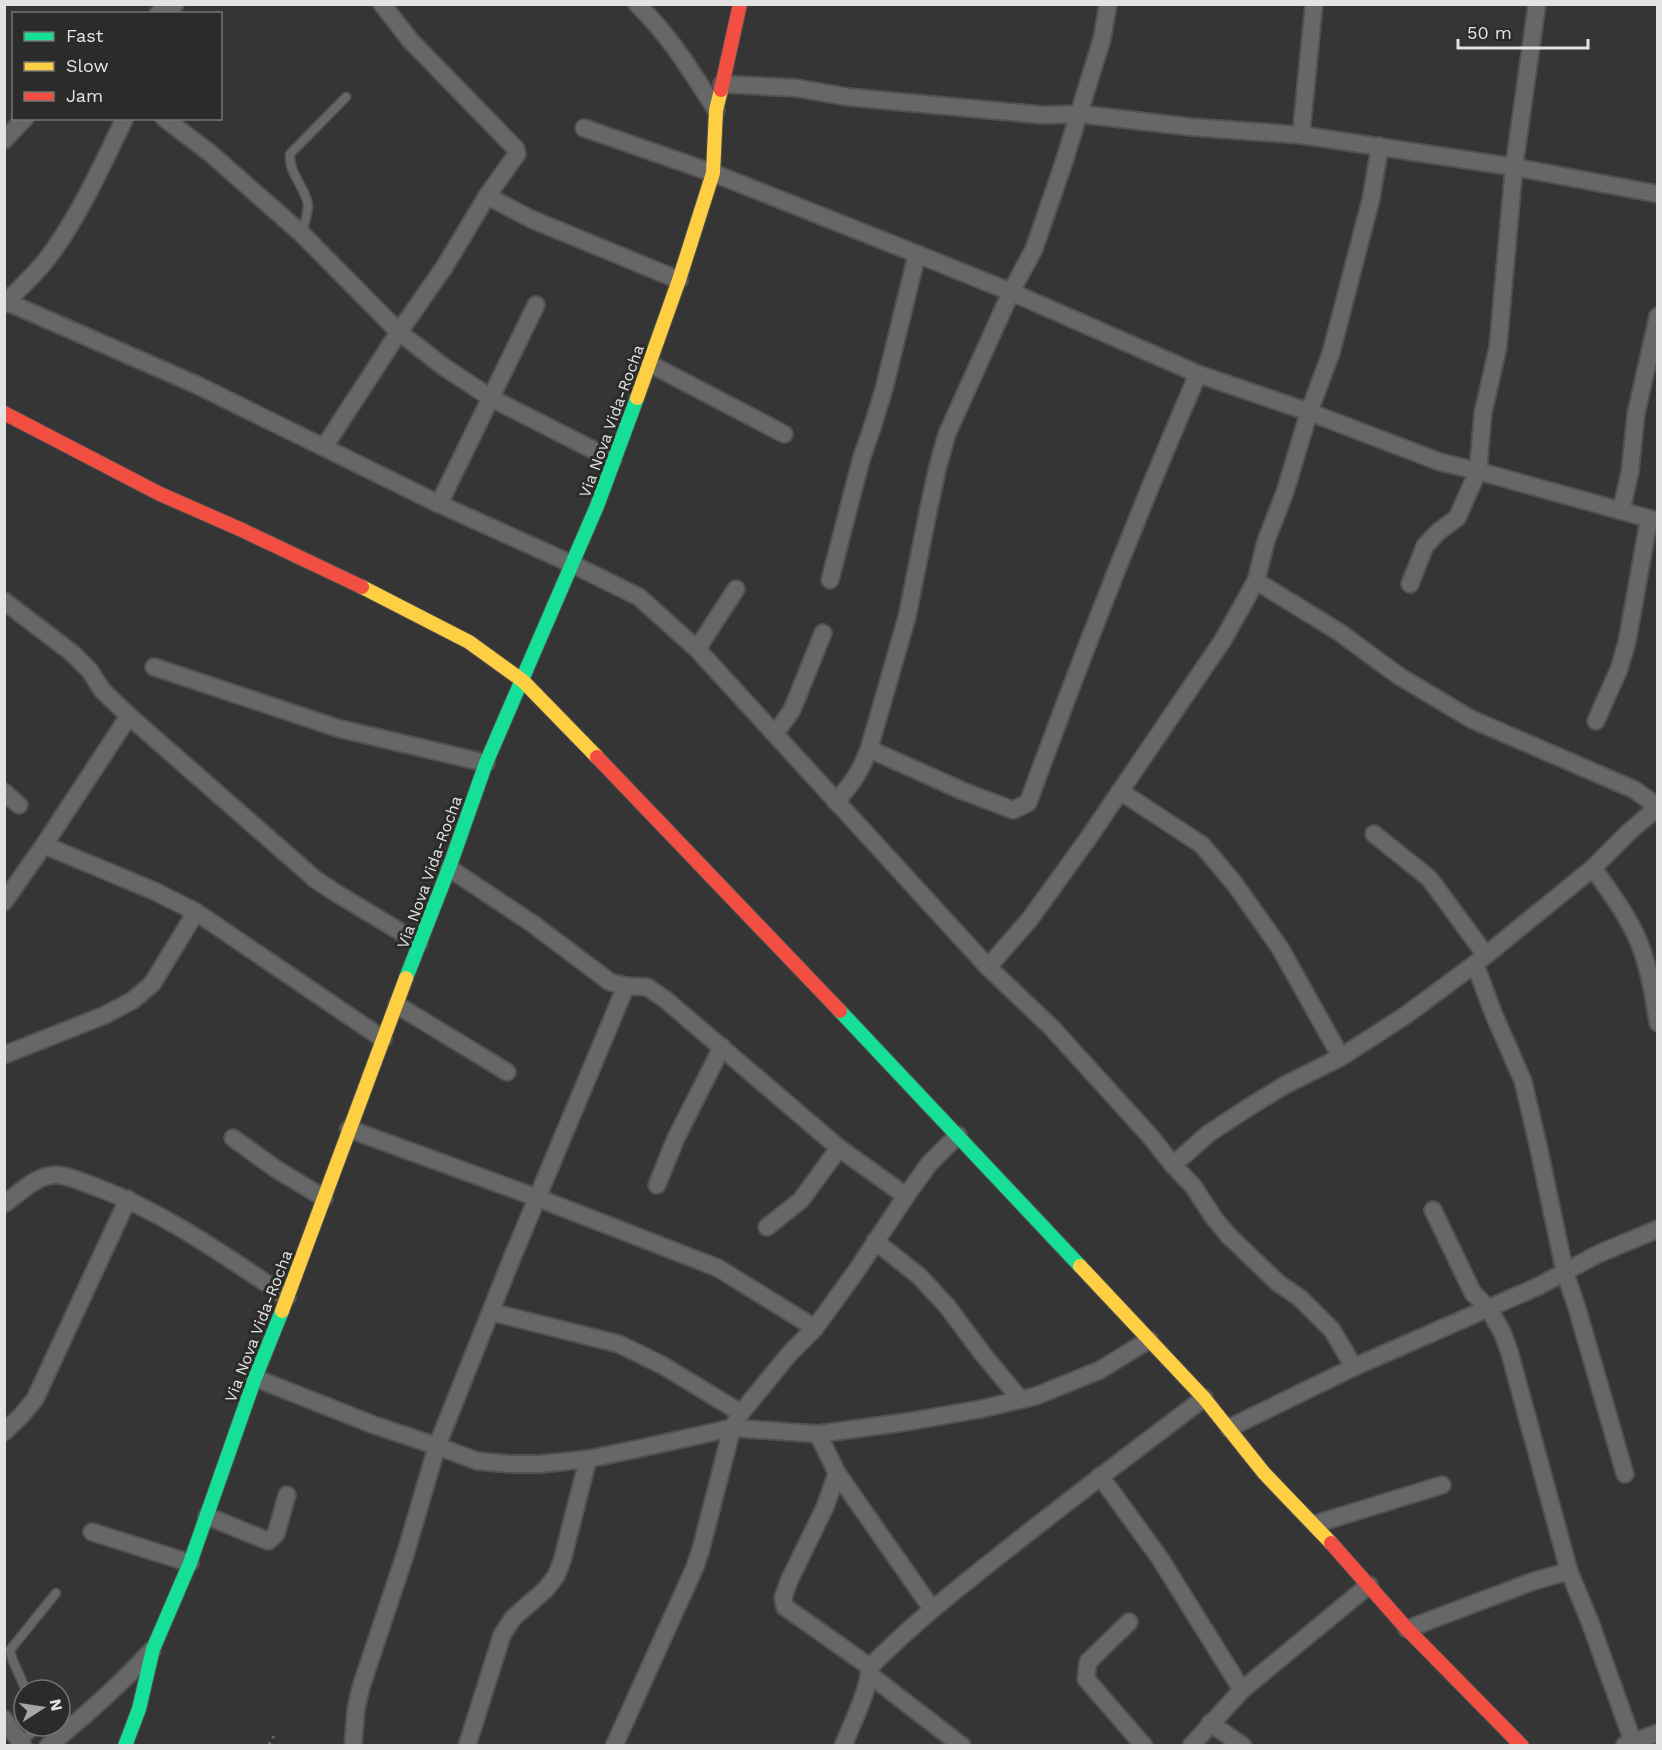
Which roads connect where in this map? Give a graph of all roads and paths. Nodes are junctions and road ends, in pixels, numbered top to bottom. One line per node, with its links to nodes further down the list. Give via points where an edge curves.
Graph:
1 (175, 4): 8 (street)
2 (382, 4): 23 (street, via 410,40 516,149 517,154)
3 (637, 4): 11 (street, via 678,51)
4 (740, 4): 9 (street, Via Nova Vida-Rocha)
5 (1108, 4): 12 (street, via 1102,39)
6 (1314, 4): 17 (street)
7 (1537, 4): 20 (street)
8 (161, 12)
9 (722, 84): 11 (street, Via Nova Vida-Rocha); 12 (street, via 796,88 848,97 1042,115)
10 (346, 98): 24 (lane, via 290,154 289,165 308,205)
11 (716, 110): 21 (street, Via Nova Vida-Rocha)
12 (1079, 114): 17 (street); 27 (street, via 1034,249)
13 (23, 120): 18 (street)
14 (124, 120): 28 (street, via 58,242)
15 (167, 120): 24 (street)
16 (584, 128): 21 (street)
17 (1301, 135): 19 (street)
18 (4, 140)
19 (1380, 146): 20 (street); 35 (street, via 1371,199 1331,353)
20 (1514, 167): 22 (street); 40 (street, via 1498,347 1483,413)
21 (713, 173): 25 (street); 26 (street, Via Nova Vida-Rocha)
22 (1658, 194)
23 (487, 196): 26 (street, via 567,235); 31 (street)
24 (302, 234): 31 (street)
25 (917, 254): 27 (street); 45 (street)
26 (679, 280): 32 (street, Via Nova Vida-Rocha)
27 (1011, 292): 33 (street); 57 (street, via 947,434 907,617)
28 (6, 303): 38 (street, via 197,385)
29 (536, 305): 34 (street)
30 (1658, 316): 42 (street, via 1636,414)
31 (399, 332): 34 (street); 38 (street)
32 (650, 364): 37 (street); 39 (street, Via Nova Vida-Rocha)
33 (1198, 374): 35 (street); 57 (street, via 1099,614 1028,803 1013,810)
34 (491, 398): 39 (street); 41 (street)
35 (1309, 412): 40 (street, via 1440,462); 46 (street)
36 (4, 413): 53 (street, via 160,494 388,599 469,642)
37 (784, 434)
38 (324, 447): 41 (street)
39 (613, 459): 44 (street, Via Nova Vida-Rocha)
40 (1478, 471): 42 (street); 47 (street, via 1457,518 1425,546)
41 (439, 504): 44 (street)
42 (1621, 511): 43 (street)
43 (1653, 520): 55 (street, via 1627,642)
44 (572, 564): 51 (street, via 639,597); 53 (street, Via Nova Vida-Rocha)
45 (830, 580)
46 (1256, 581): 59 (street, via 1223,640); 63 (street, via 1340,632 1399,676 1472,719 1635,790)
47 (1410, 584)
48 (736, 589): 51 (street)
49 (4, 601): 54 (street, via 72,653)
50 (824, 633): 56 (street, via 792,710)
51 (696, 649): 56 (street)
52 (154, 667): 58 (street, via 337,728)
53 (523, 681): 58 (street, Via Nova Vida-Rocha); 82 (street)
54 (129, 716): 65 (street); 70 (street, via 315,879)
55 (1596, 721)
56 (775, 734): 61 (street)
57 (869, 749): 61 (street, via 861,770)
58 (486, 763): 66 (street, Via Nova Vida-Rocha)
59 (1120, 791): 72 (street, via 1030,919); 79 (street, via 1202,845 1280,948)
60 (4, 792): 62 (street)
61 (836, 802): 72 (street)
62 (19, 805)
63 (1658, 807): 67 (street)
64 (1374, 834): 71 (street, via 1429,878)
65 (44, 845): 68 (street); 69 (street)
66 (449, 868): 70 (street, Via Nova Vida-Rocha); 73 (street, via 533,924 598,974)
67 (1593, 868): 71 (street); 75 (street, via 1638,941 1653,988)
68 (4, 902)
69 (196, 912): 76 (street); 78 (street, via 152,984 133,1000)
70 (419, 943): 74 (street, Via Nova Vida-Rocha)
71 (1480, 959): 79 (street, via 1406,1015); 96 (street, via 1494,1015 1523,1081)
72 (988, 967): 85 (street, via 1052,1028)
73 (626, 986): 77 (street, via 647,987); 89 (street)
74 (397, 1005): 76 (street, Via Nova Vida-Rocha); 80 (street)
75 (1658, 1023)
76 (384, 1040): 81 (street, Via Nova Vida-Rocha)
77 (722, 1047): 84 (street); 86 (street)
78 (4, 1055)
79 (1341, 1057): 85 (street, via 1258,1101 1208,1134)
80 (507, 1072)
81 (349, 1129): 88 (street, Via Nova Vida-Rocha); 89 (street)
82 (958, 1135): 87 (street, via 929,1164); 101 (street)
83 (233, 1138): 88 (street)
84 (839, 1148): 87 (street); 93 (street, via 801,1200)
85 (1173, 1165): 102 (street, via 1228,1235 1332,1330)
86 (657, 1185)
87 (906, 1196): 95 (street)
88 (324, 1198): 97 (street, Via Nova Vida-Rocha)
89 (538, 1198): 99 (street); 100 (street, via 718,1268)
90 (128, 1199): 91 (street, via 58,1175 45,1176); 97 (street, via 185,1230); 108 (street, via 35,1399)
91 (4, 1204)
92 (1433, 1210): 98 (street, via 1473,1293)
93 (767, 1227)
94 (1658, 1229): 96 (street, via 1598,1254)
95 (875, 1241): 100 (street); 105 (street, via 920,1276)
96 (1565, 1273): 98 (street); 113 (street)
97 (287, 1297): 103 (street, Via Nova Vida-Rocha)
98 (1489, 1309): 102 (street); 121 (street, via 1510,1354)
99 (491, 1312): 106 (street, via 619,1344 662,1365); 110 (street)
100 (815, 1328): 106 (street)
101 (1149, 1340): 104 (street); 105 (street, via 1101,1370)
102 (1354, 1367): 107 (street)
103 (255, 1378): 110 (street); 117 (street, Via Nova Vida-Rocha)
104 (1204, 1398): 107 (street); 114 (street)
105 (1020, 1399): 109 (street, via 906,1422)
106 (736, 1420): 109 (street); 111 (street); 142 (street, via 695,1568)
107 (1229, 1428): 118 (street, via 1264,1473)
108 (4, 1432)
109 (818, 1434): 112 (street)
110 (436, 1446): 111 (street, via 477,1461 500,1464); 140 (street, via 361,1687)
111 (588, 1459): 141 (street, via 556,1576 513,1618 502,1635)
112 (837, 1473): 124 (street); 128 (street, via 783,1602)
113 (1625, 1474)
114 (1100, 1476): 124 (street); 130 (street, via 1159,1557)
115 (1442, 1485): 118 (street)
116 (286, 1495): 117 (street, via 276,1534 268,1540)
117 (207, 1516): 120 (street, Via Nova Vida-Rocha)
118 (1315, 1524): 122 (street)
119 (92, 1532): 120 (street)
120 (190, 1563): 127 (street, Via Nova Vida-Rocha)
121 (1569, 1571): 126 (street); 136 (street, via 1590,1622)
122 (1369, 1585): 126 (street); 130 (street)
123 (56, 1593): 129 (lane, via 10,1650)
124 (932, 1609): 128 (street)
125 (1129, 1622): 145 (street, via 1088,1662 1086,1679)
126 (1407, 1629): 148 (street)
127 (153, 1649): 137 (street, via 129,1676); 138 (street, Via Nova Vida-Rocha, via 139,1709)
128 (870, 1671): 143 (street); 144 (street)
129 (21, 1678)
130 (1242, 1690): 132 (street)
131 (4, 1719): 135 (street)
132 (1210, 1723): 146 (street); 147 (street)
133 (1658, 1733): 136 (street)
134 (274, 1736): 139 (path)
135 (21, 1744)
136 (1627, 1744)
137 (48, 1746)
138 (125, 1746)
139 (268, 1746)
140 (353, 1746)
141 (466, 1746)
142 (614, 1746)
143 (843, 1746)
144 (962, 1746)
145 (1144, 1746)
146 (1191, 1746)
147 (1243, 1746)
148 (1522, 1746)

